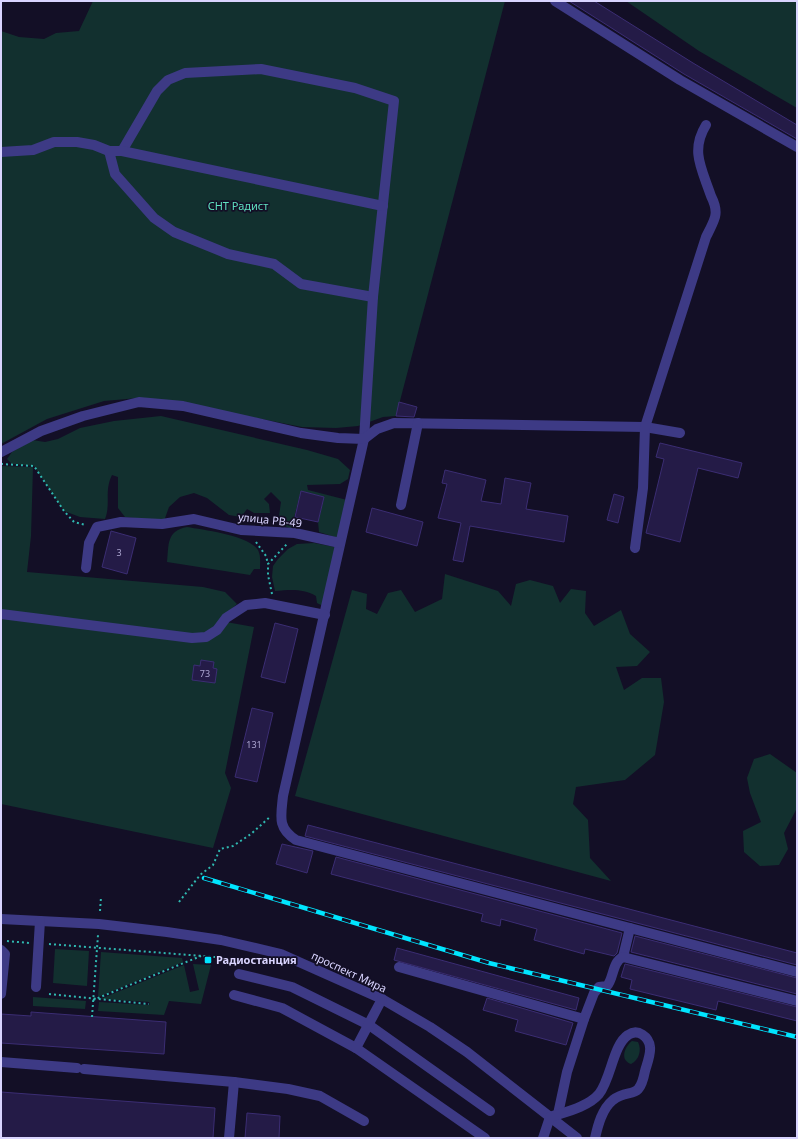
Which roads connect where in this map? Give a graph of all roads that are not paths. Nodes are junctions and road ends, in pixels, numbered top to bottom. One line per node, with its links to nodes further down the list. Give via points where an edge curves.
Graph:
1 (555, 1): 3 (street, via 680,80)
2 (706, 124): 10 (street, via 700,135 698,161 715,205 715,216)
3 (797, 147)
4 (109, 151): 5 (street); 6 (street, via 77,142 54,142 33,150); 8 (street, via 115,174 154,218 174,232 228,254 274,264 301,284)
5 (122, 151): 7 (street); 7 (street, via 156,91 168,80 185,73 261,69 297,75 355,88 394,101)
6 (1, 152)
7 (383, 206): 8 (street)
8 (373, 297): 12 (street)
9 (418, 423): 10 (street); 12 (street, via 394,423 377,429); 14 (street)
10 (645, 427): 11 (street); 16 (street, via 643,488)
11 (680, 433)
12 (364, 439): 13 (street, via 301,433 183,406 139,402 83,416 41,431); 15 (street)
13 (1, 452)
14 (401, 505)
15 (340, 543): 17 (street, улица РВ-49, via 295,533 241,530 194,519 162,524 121,522 97,527 89,543); 19 (street)
16 (635, 548)
17 (86, 568)
18 (1, 614): 19 (street, via 192,638 206,637 217,630 226,618 246,605 273,604)
19 (324, 615): 22 (street, via 283,801 282,824 287,834 296,840)
20 (1, 919): 21 (street, проспект Мира)
21 (40, 921): 28 (street); 31 (street, проспект Мира, via 167,932 221,940 282,954)
22 (630, 928): 24 (street); 26 (street)
23 (1, 950): 29 (street, via 5,954)
24 (623, 957): 32 (street); 33 (street, via 615,966 611,982 607,986 599,987 594,993)
25 (399, 967): 33 (street)
26 (797, 972)
27 (240, 974): 34 (street, via 292,987)
28 (36, 987)
29 (1, 994)
30 (234, 995): 35 (street, via 282,1008)
31 (382, 1000): 34 (street); 39 (street, проспект Мира, via 468,1052)
32 (797, 1001)
33 (584, 1019): 39 (street)
34 (369, 1025): 35 (street); 38 (street)
35 (356, 1048): 42 (street)
36 (1, 1062): 37 (street)
37 (234, 1082): 40 (street, via 320,1096); 41 (street)
38 (490, 1111)
39 (554, 1115): 43 (street); 44 (street, проспект Мира); 45 (street, via 589,1102 598,1095 621,1043 627,1035 640,1033 647,1039 650,1048 644,1081 636,1092 614,1100 608,1106)
40 (364, 1121)
41 (229, 1138)
42 (485, 1138)
43 (543, 1138)
44 (577, 1138)
45 (595, 1138)

